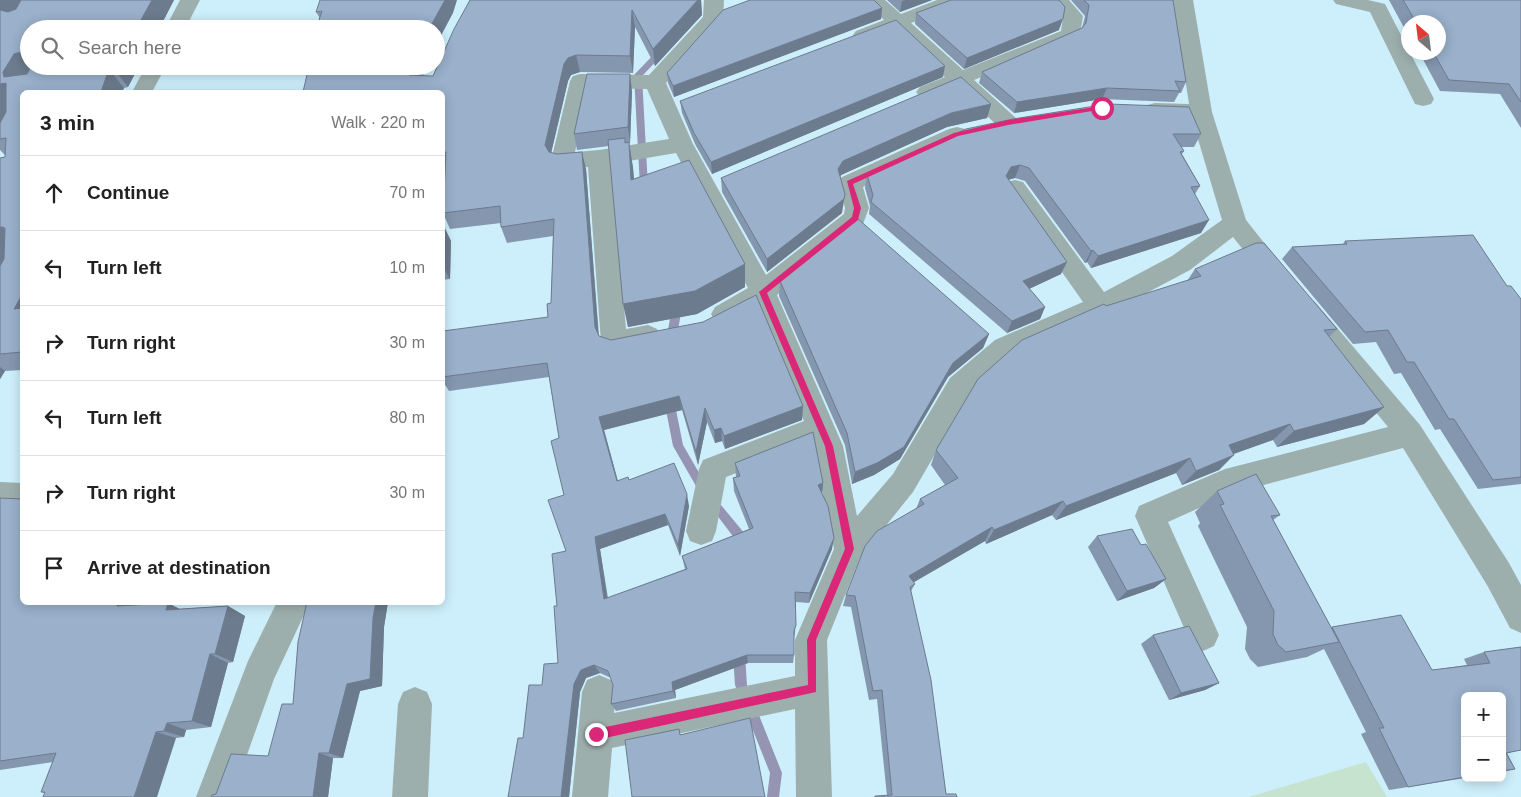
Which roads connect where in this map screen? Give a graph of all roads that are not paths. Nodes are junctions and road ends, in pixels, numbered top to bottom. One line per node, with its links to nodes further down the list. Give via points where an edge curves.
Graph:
1 (190, 0): 9 (street)
2 (874, 0): 10 (street)
3 (955, 0): 10 (street)
4 (1058, 0): 13 (street, via 1073,16 1070,34)
5 (1183, 0): 19 (street)
6 (1343, 0): 7 (street)
7 (1378, 4): 16 (street)
8 (713, 7): 14 (street)
9 (180, 20)
10 (898, 22): 11 (street); 13 (street)
11 (842, 43)
12 (151, 75): 15 (street)
13 (960, 78): 17 (street); 24 (street, via 1017,121 956,134 850,183 865,226)
14 (650, 82): 20 (street, via 675,106); 21 (street, via 580,81 562,161)
15 (143, 90)
16 (1422, 99)
17 (905, 102)
18 (1132, 109): 19 (street)
19 (1201, 112): 23 (street)
20 (682, 144): 21 (street); 24 (street, via 715,183)
21 (599, 158): 27 (street, via 614,342)
22 (1015, 188): 25 (street)
23 (1235, 224): 25 (street, via 1181,263); 29 (street)
24 (763, 292): 26 (street); 28 (street)
25 (1100, 306): 33 (street, via 997,342 960,386 903,483)
26 (704, 325)
27 (664, 333)
28 (821, 427): 32 (street, via 712,470); 33 (street, via 829,446)
29 (1410, 434): 34 (street); 37 (street, via 1225,482 1150,516)
30 (0, 494): 31 (street)
31 (20, 496)
32 (702, 531)
33 (849, 549): 38 (street, via 811,640)
34 (1509, 573): 36 (street)
35 (293, 605): 42 (street, via 260,674)
36 (1521, 617)
37 (1203, 635)
38 (813, 689): 41 (street); 45 (street)
39 (600, 692): 41 (street)
40 (415, 704): 43 (street)
41 (596, 734): 44 (street)
42 (214, 797)
43 (410, 797)
44 (590, 797)
45 (814, 797)

